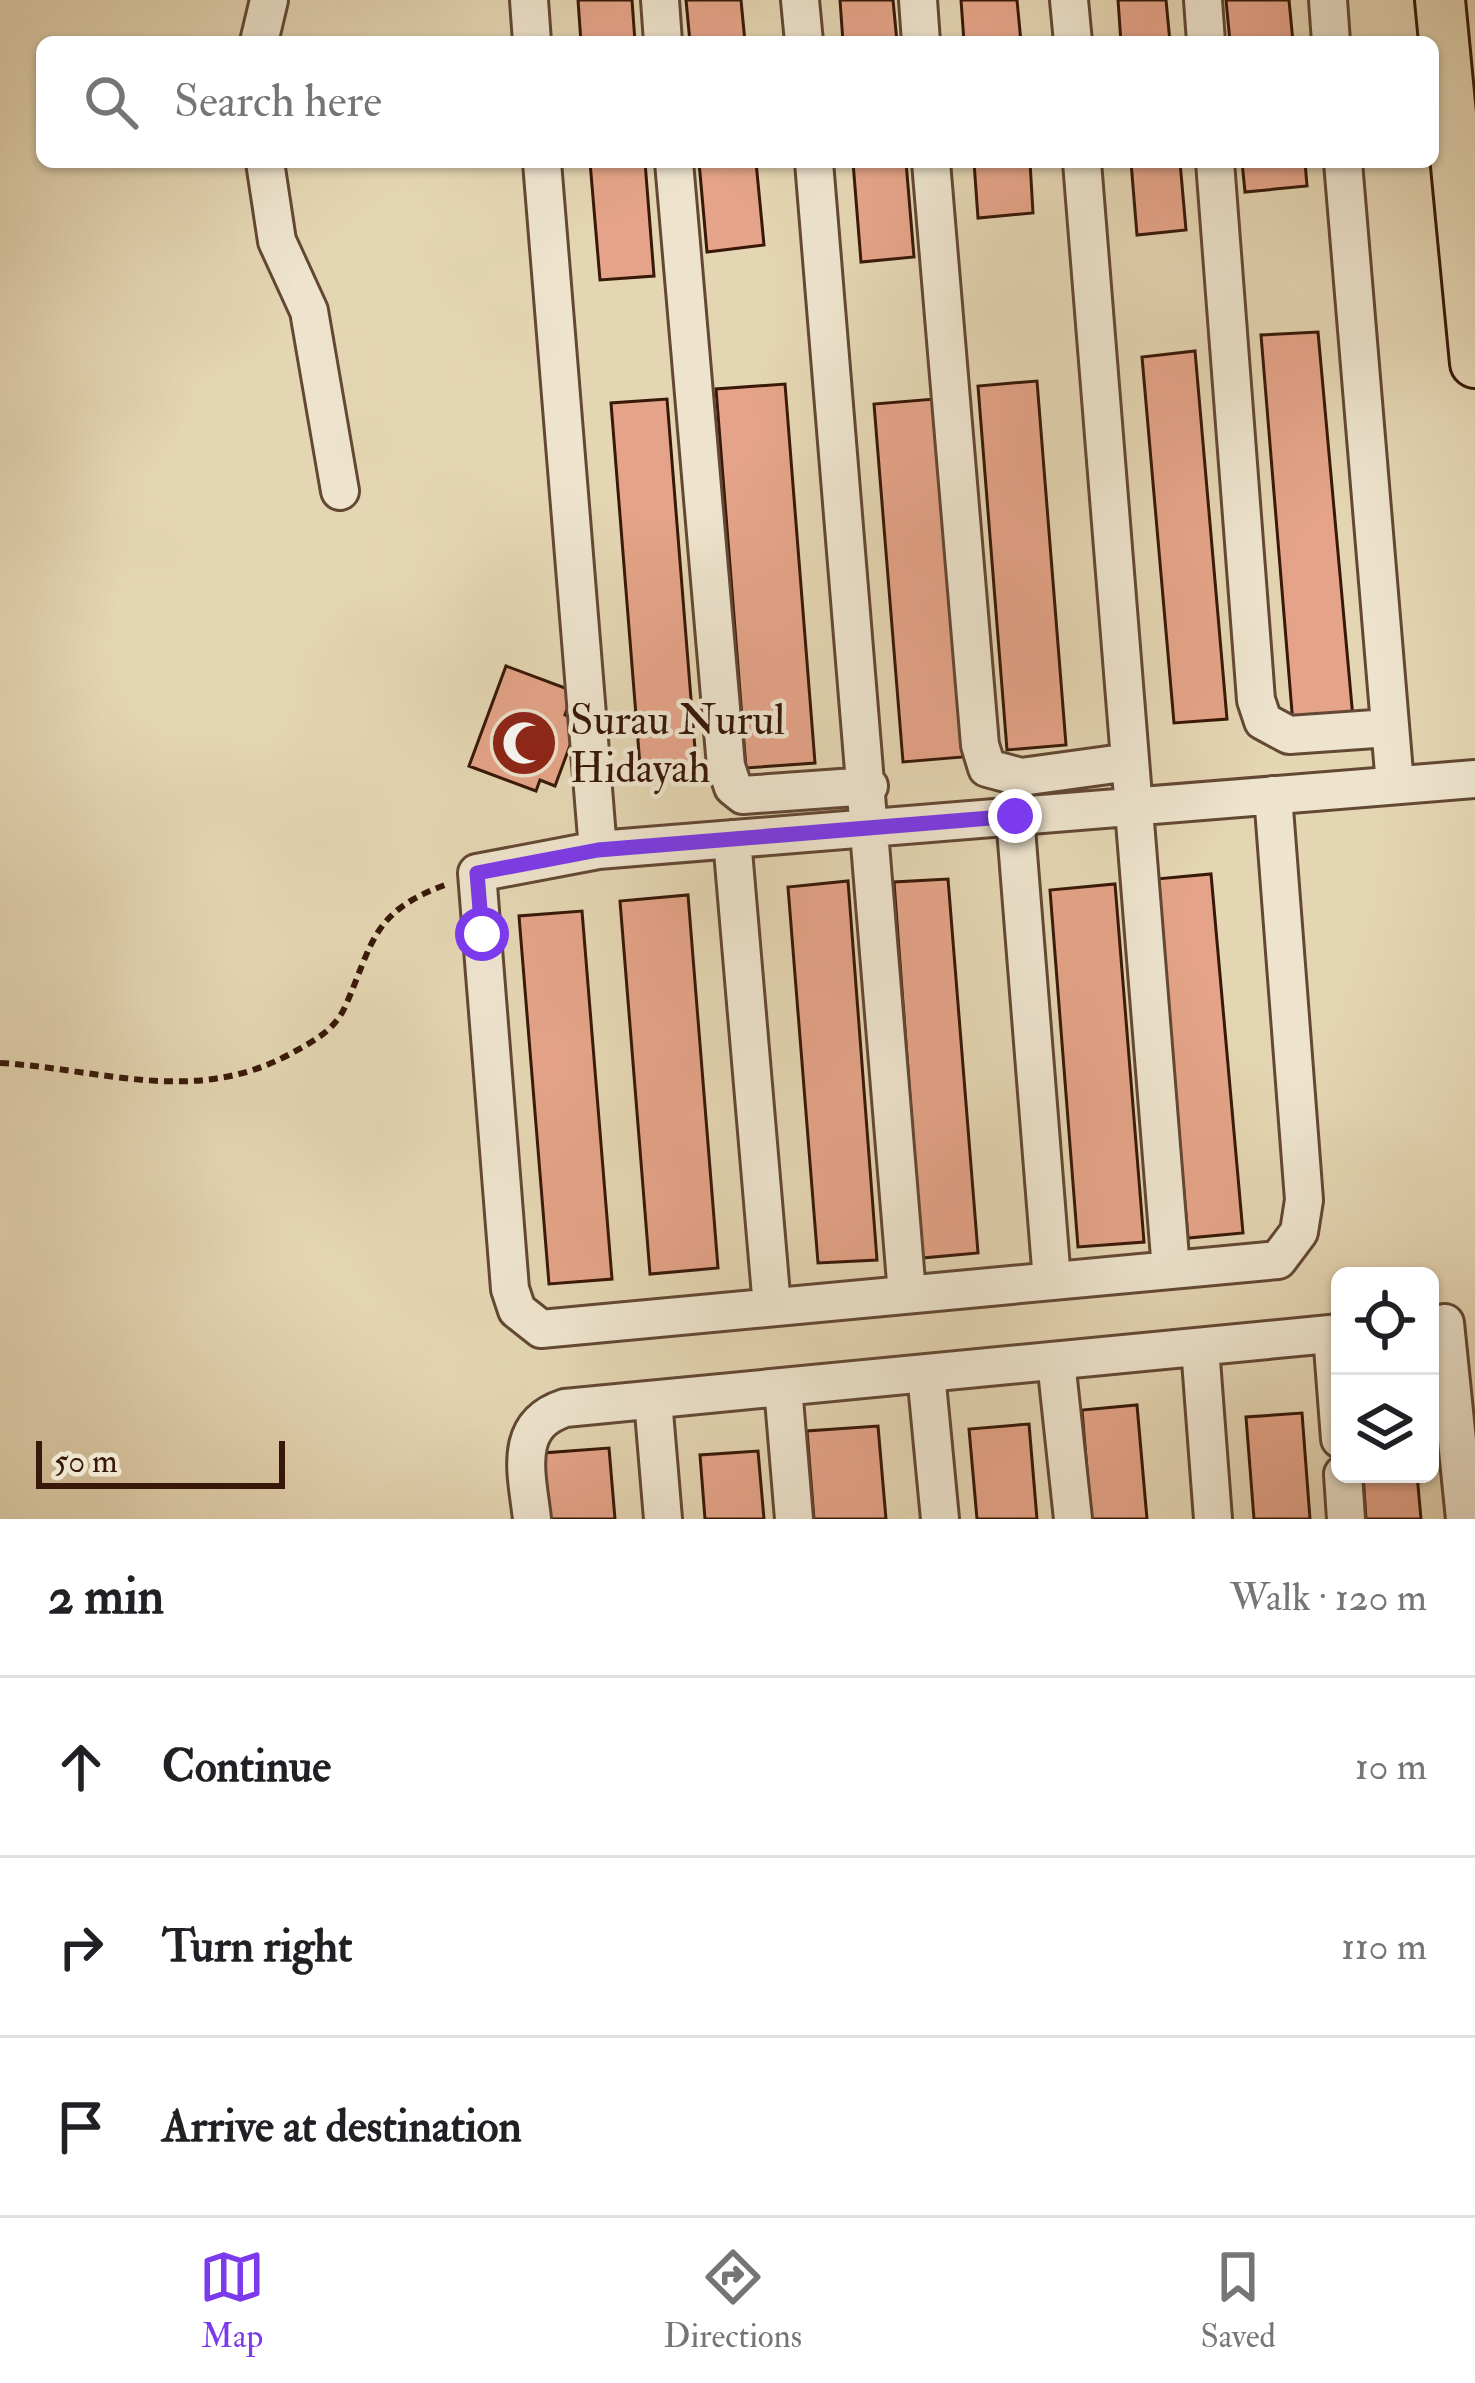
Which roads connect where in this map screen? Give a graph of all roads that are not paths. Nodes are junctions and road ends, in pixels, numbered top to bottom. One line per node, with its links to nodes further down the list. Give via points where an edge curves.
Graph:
1 (269, 0): 10 (street)
2 (529, 0): 11 (street)
3 (660, 0): 12 (street)
4 (800, 0): 13 (street)
5 (918, 0): 14 (street)
6 (1070, 0): 15 (street)
7 (1203, 0): 16 (street)
8 (1328, 0): 17 (street)
9 (1440, 0): 26 (main road)
10 (260, 36)
11 (532, 36)
12 (663, 36)
13 (803, 36)
14 (921, 36)
15 (1073, 36)
16 (1206, 36)
17 (1331, 36)
18 (266, 168): 27 (street, via 277,242 309,311)
19 (542, 168): 38 (street)
20 (675, 168): 32 (street, via 726,766 743,795)
21 (815, 168): 32 (street)
22 (932, 168): 29 (street, via 987,768 1021,777)
23 (1082, 168): 29 (street)
24 (1216, 168): 28 (street, via 1256,700 1263,721 1289,735)
25 (1343, 168): 28 (street)
26 (1475, 363)
27 (340, 491)
28 (1389, 728): 31 (street)
29 (1130, 762): 34 (street)
30 (1475, 779): 31 (street)
31 (1395, 785): 33 (street)
32 (869, 786): 36 (street)
33 (1273, 796): 34 (street); 39 (street, via 1304,1200 1299,1232 1278,1260)
34 (1134, 806): 35 (street); 39 (street)
35 (1015, 816): 36 (street); 40 (street)
36 (873, 828): 37 (street); 41 (street)
37 (732, 839): 38 (street); 42 (street)
38 (598, 850): 42 (street, via 477,873 517,1310 541,1329)
39 (1171, 1270): 40 (street)
40 (1052, 1281): 41 (street)
41 (908, 1294): 42 (street)
42 (772, 1307)
43 (1450, 1323): 58 (street)
44 (1331, 1334): 45 (street)
45 (1200, 1347): 46 (street); 56 (street)
46 (1056, 1361): 47 (street); 55 (street)
47 (926, 1373): 48 (street); 54 (street)
48 (783, 1387): 49 (street); 53 (street)
49 (653, 1400): 51 (street, via 543,1415 526,1443); 52 (street)
50 (1343, 1483): 57 (street)
51 (532, 1519)
52 (663, 1519)
53 (794, 1519)
54 (940, 1519)
55 (1073, 1519)
56 (1213, 1519)
57 (1346, 1519)
58 (1465, 1519)

